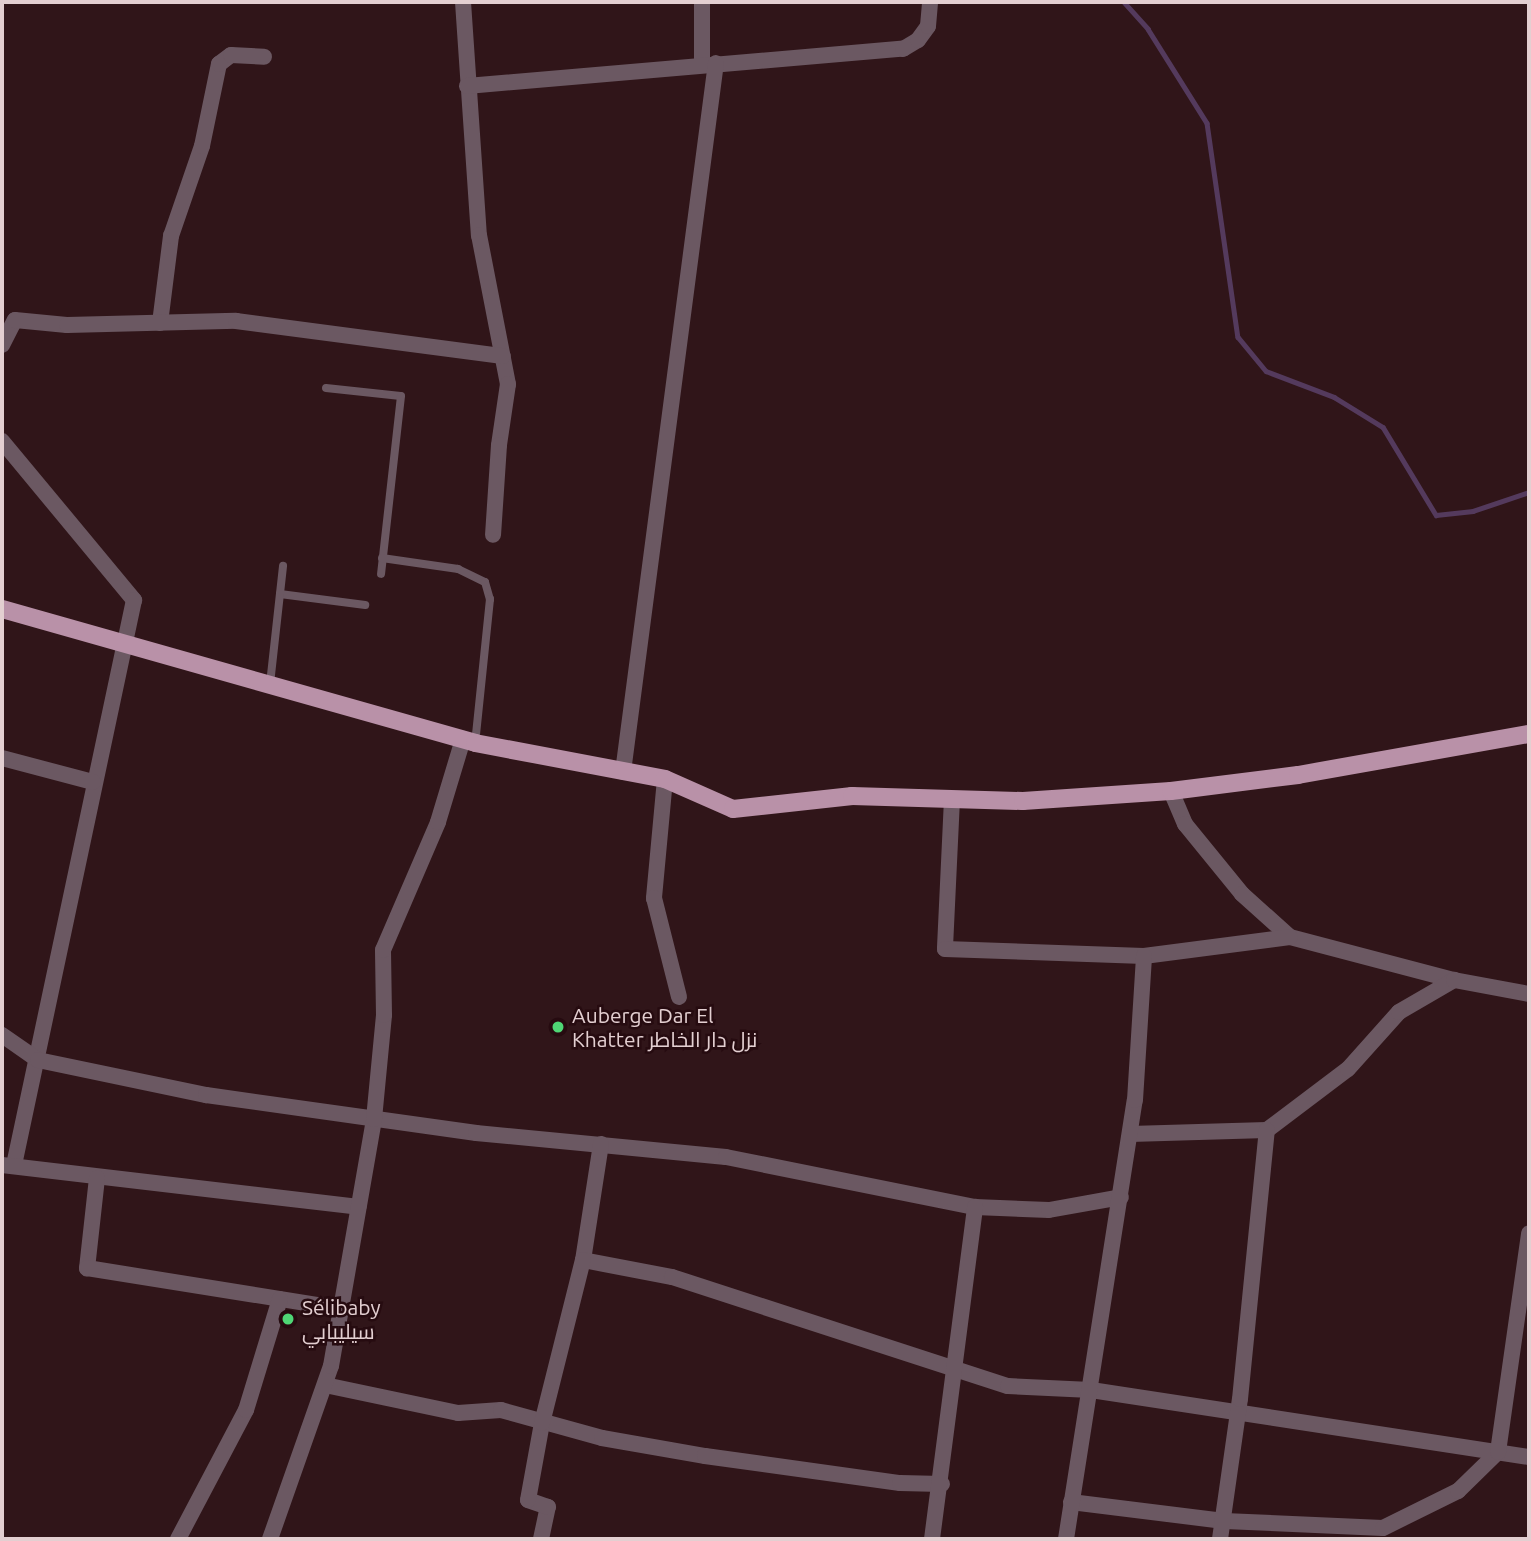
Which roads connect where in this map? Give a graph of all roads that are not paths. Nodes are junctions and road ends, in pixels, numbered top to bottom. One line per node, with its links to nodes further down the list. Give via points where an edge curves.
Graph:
1 (463, 2): 6 (street)
2 (702, 2): 5 (street)
3 (930, 2): 5 (street, via 928,26 904,49)
4 (264, 57): 7 (street, via 231,55 219,64 202,146 169,245)
5 (709, 64): 6 (street); 24 (street)
6 (467, 86): 9 (street, via 478,235)
7 (160, 323): 8 (street, via 67,325 15,320); 9 (street, via 236,321)
8 (2, 345)
9 (503, 356): 12 (street, via 508,384)
10 (326, 388): 13 (lane, via 401,396)
11 (2, 441): 19 (street, via 134,600)
12 (493, 535)
13 (382, 558): 15 (lane); 22 (lane, via 458,569 485,582 491,599)
14 (283, 566): 16 (lane)
15 (381, 574)
16 (280, 594): 17 (lane); 20 (lane)
17 (365, 605)
18 (2, 609): 19 (main road)
19 (124, 646): 20 (main road); 26 (street)
20 (270, 684): 22 (main road)
21 (1529, 734): 27 (main road, via 1298,775)
22 (469, 741): 24 (main road); 36 (street, via 383,950 384,1015)
23 (2, 758): 26 (street)
24 (623, 772): 25 (main road)
25 (666, 779): 28 (main road, via 733,809 852,796); 33 (street, via 654,898)
26 (93, 782): 35 (street)
27 (1171, 791): 28 (main road, via 1023,801); 29 (street, via 1193,834 1242,894)
28 (953, 799): 30 (street, via 945,949)
29 (1290, 937): 30 (street); 31 (street)
30 (1144, 956): 38 (street)
31 (1454, 979): 32 (street); 37 (street, via 1399,1012 1348,1069)
32 (1529, 994)
33 (679, 997)
34 (2, 1035): 35 (street)
35 (38, 1060): 36 (street, via 206,1095); 40 (street)
36 (374, 1119): 39 (street); 43 (street)
37 (1267, 1130): 38 (street); 52 (street)
38 (1130, 1134): 42 (street)
39 (601, 1144): 44 (street, via 789,1167); 46 (street)
40 (8, 1165): 41 (street)
41 (97, 1178): 43 (street); 47 (street, via 87,1268)
42 (1121, 1197): 44 (street, via 1049,1210); 51 (street, via 1102,1296)
43 (359, 1207): 48 (street)
44 (975, 1208): 49 (street)
45 (1529, 1233): 54 (street)
46 (583, 1260): 49 (street, via 672,1277); 53 (street)
47 (280, 1299): 48 (street); 59 (street, via 246,1410)
48 (341, 1309): 50 (street)
49 (957, 1370): 51 (street, via 1008,1386); 56 (street)
50 (325, 1385): 53 (street, via 457,1413 500,1410); 60 (street)
51 (1091, 1390): 52 (street); 57 (street)
52 (1238, 1413): 54 (street); 58 (street)
53 (542, 1423): 56 (street, via 705,1456); 61 (street, via 528,1500 548,1507)
54 (1498, 1452): 55 (street); 58 (street, via 1458,1491 1383,1528)
55 (1529, 1457)
56 (942, 1485): 62 (street)
57 (1071, 1502): 58 (street); 63 (street)
58 (1224, 1521): 64 (street)
59 (178, 1539)
60 (270, 1539)
61 (541, 1539)
62 (932, 1539)
63 (1066, 1539)
64 (1220, 1539)

